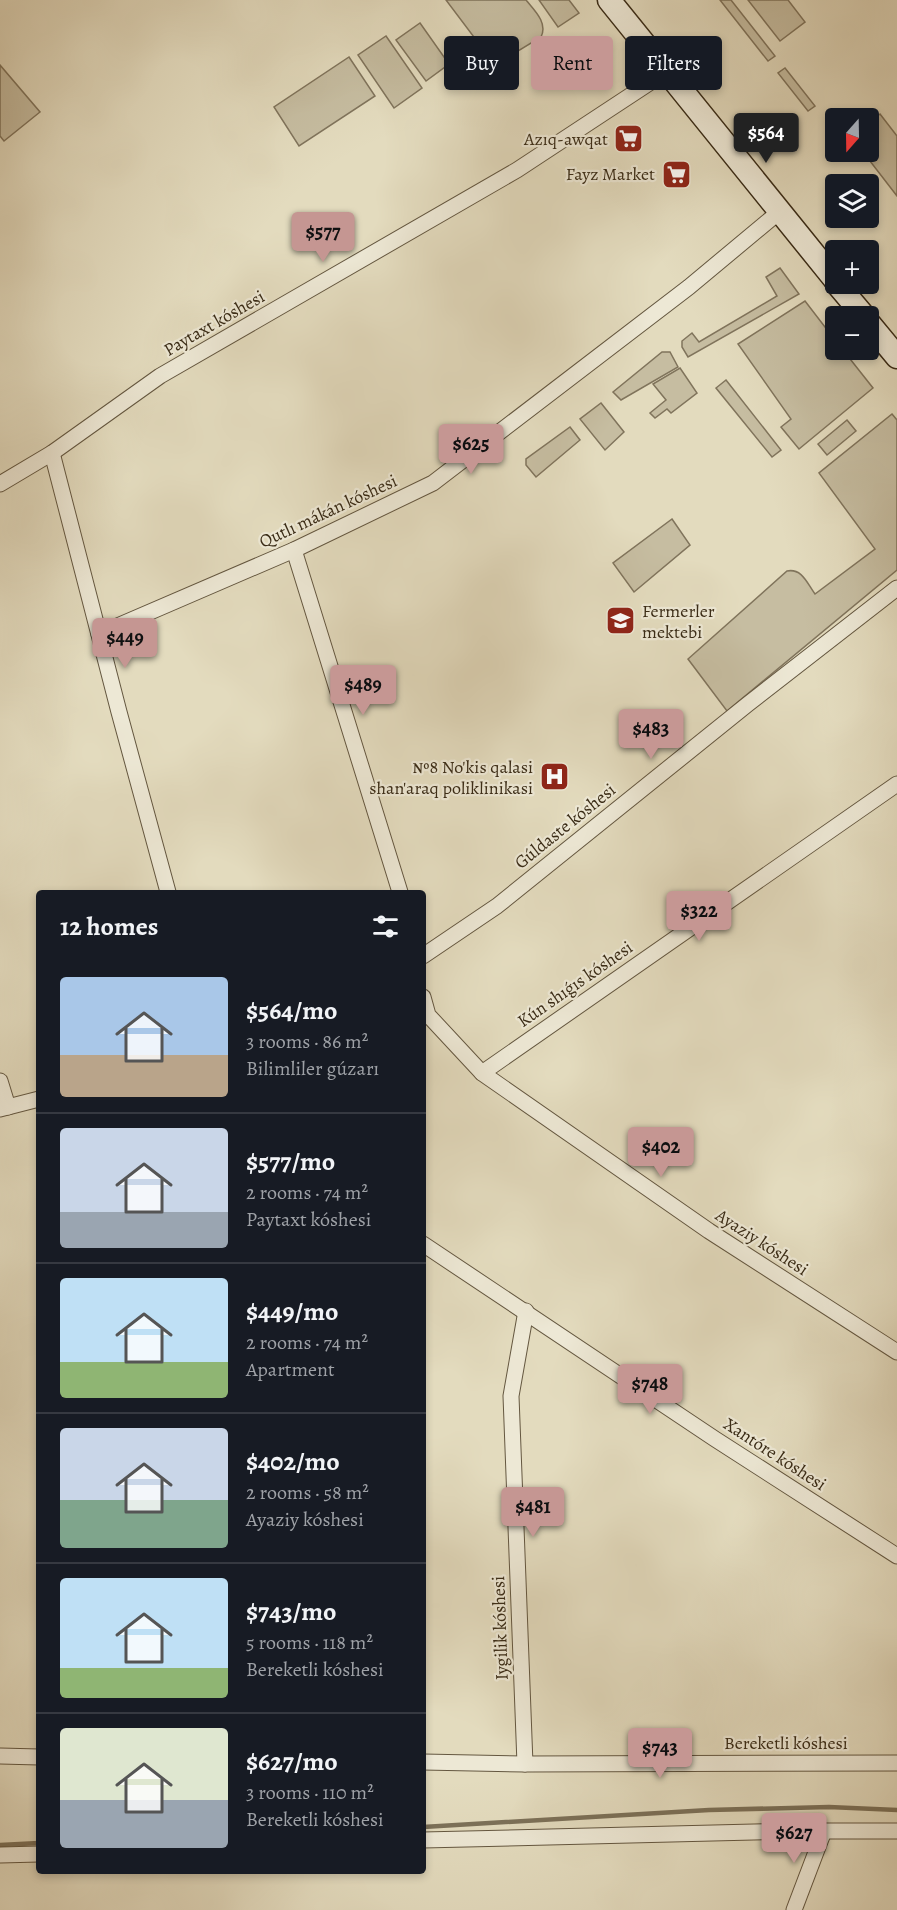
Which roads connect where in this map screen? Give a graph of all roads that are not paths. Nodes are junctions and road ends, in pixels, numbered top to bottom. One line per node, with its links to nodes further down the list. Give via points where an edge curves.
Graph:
1 (609, 0): 2 (main road)
2 (638, 36)
3 (639, 90): 11 (street, Paytaxt kóshesi, via 518,170 160,376)
4 (681, 90): 5 (main road)
5 (779, 212): 6 (main road); 13 (street, Qutlı mákán kóshesi, via 689,287 433,483)
6 (825, 268)
7 (846, 294): 8 (main road)
8 (856, 306)
9 (879, 335): 10 (main road)
10 (897, 357)
11 (52, 453): 12 (street, Paytaxt kóshesi); 15 (street)
12 (0, 484)
13 (294, 550): 15 (street, Qutlı mákán kóshesi); 18 (street)
14 (897, 588): 19 (street, Gúldaste kóshesi, via 496,906)
15 (99, 634): 17 (street)
16 (897, 784): 21 (street, Kún shıǵıs kóshesi)
17 (167, 890)
18 (399, 890)
19 (426, 954)
20 (426, 1008): 21 (street, Ayaziy kóshesi, via 428,1015)
21 (483, 1073): 27 (street, Ayaziy kóshesi, via 708,1231)
22 (0, 1081): 24 (street)
23 (36, 1100): 24 (street)
24 (4, 1108)
25 (426, 1246): 26 (street, Xantóre kóshesi)
26 (526, 1311): 28 (street, Xantóre kóshesi); 33 (street, Iygilik kóshesi, via 511,1396)
27 (897, 1352)
28 (897, 1556)
29 (0, 1756): 30 (street)
30 (36, 1757)
31 (426, 1762): 33 (street, Bereketli kóshesi)
32 (897, 1763): 33 (street, Bereketli kóshesi)
33 (525, 1764)
34 (824, 1831): 35 (street); 36 (street); 39 (street)
35 (897, 1831)
36 (426, 1840)
37 (36, 1854): 38 (street)
38 (0, 1855)
39 (794, 1910)

